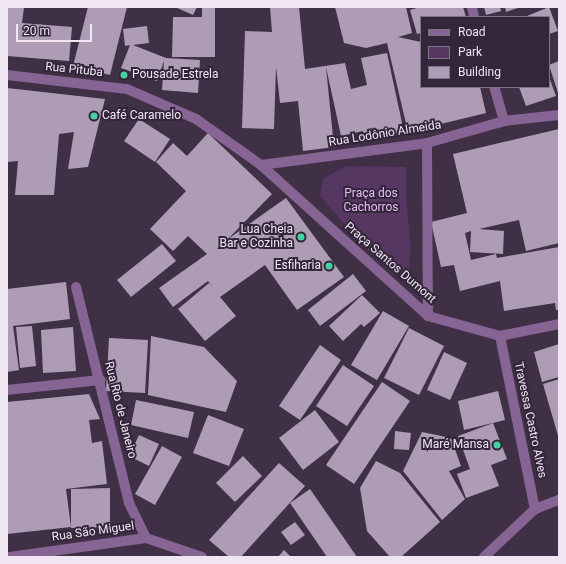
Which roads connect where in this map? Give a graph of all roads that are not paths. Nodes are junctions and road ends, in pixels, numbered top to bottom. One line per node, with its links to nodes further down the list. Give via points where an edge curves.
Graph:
1 (7, 75): 6 (street, Rua Pituba, via 127,89 196,119)
2 (494, 88): 4 (street)
3 (559, 115): 4 (street, Rua Lodônio Almeida)
4 (504, 121): 5 (street, Rua Lodônio Almeida)
5 (427, 143): 6 (street, Rua Lodônio Almeida); 8 (street, Praça Santos Dumont)
6 (261, 165): 8 (street, Praça Santos Dumont)
7 (76, 286): 11 (street, Rua Rio de Janeiro)
8 (428, 316): 10 (street)
9 (559, 324): 10 (street)
10 (500, 336): 14 (street, Travessa Castro Alves)
11 (100, 380): 12 (street); 15 (street, Rua Rio de Janeiro, via 129,503)
12 (7, 390)
13 (559, 500): 14 (street)
14 (535, 509): 18 (street)
15 (146, 538): 16 (street, Rua São Miguel); 17 (street, Rua São Miguel)
16 (10, 557)
17 (202, 557)
18 (484, 557)

